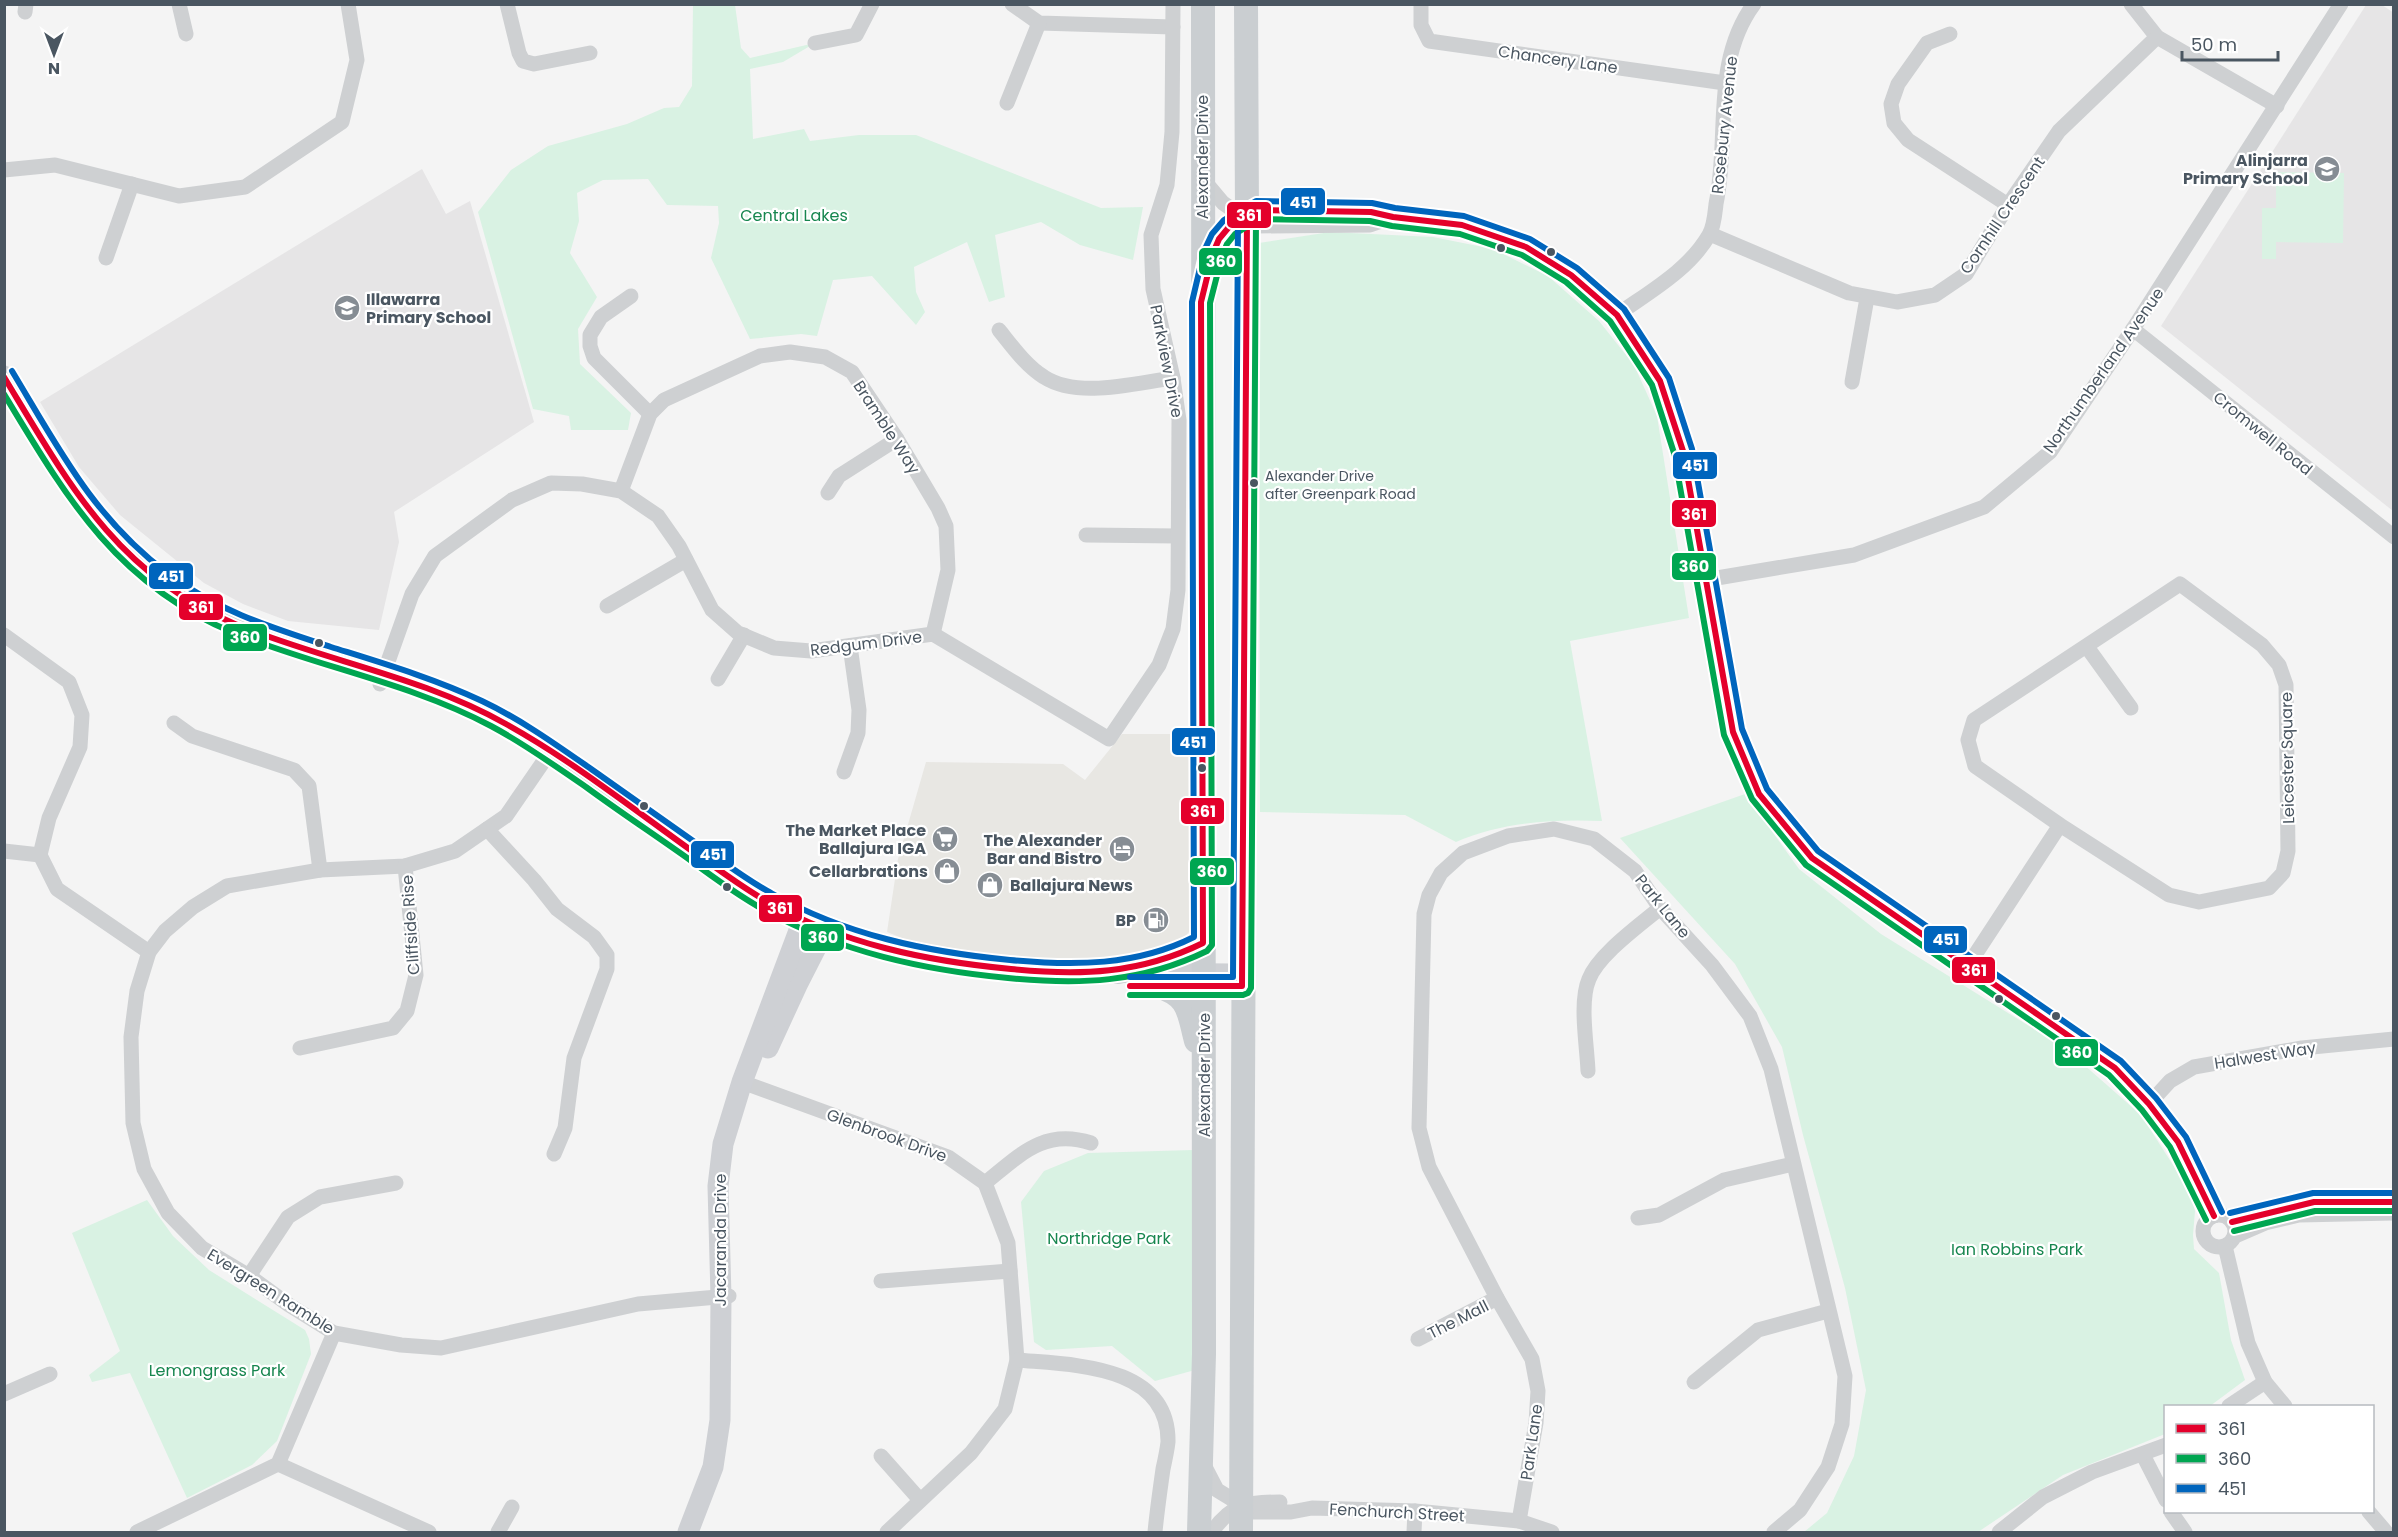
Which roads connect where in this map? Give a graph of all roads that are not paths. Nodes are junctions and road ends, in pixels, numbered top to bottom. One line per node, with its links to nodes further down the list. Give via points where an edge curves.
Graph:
1 (179, 4): 15 (street)
2 (348, 4): 25 (street, via 357,60 342,122 246,187 179,196)
3 (507, 4): 19 (street, via 523,61 534,64)
4 (872, 4): 18 (street, via 856,34)
5 (1012, 4): 13 (street)
6 (1173, 4): 14 (street, Parkview Drive)
7 (1203, 4): 24 (main road, Alexander Drive)
8 (1246, 4): 27 (main road)
9 (1421, 4): 20 (street, Chancery Lane, via 1421,26 1429,41)
10 (1754, 4): 20 (street, Rosebury Avenue, via 1732,45)
11 (2131, 4): 17 (street)
12 (2341, 4): 22 (street, Northumberland Avenue)
13 (1039, 22): 14 (street); 21 (street)
14 (1173, 27): 37 (street, Parkview Drive, via 1167,185 1151,235 1153,289)
15 (186, 34)
16 (1950, 34): 26 (street, via 1927,44 1898,84 1891,104 1894,123 1908,141)
17 (2157, 37): 22 (street); 26 (street, Cornhill Crescent, via 2059,131)
18 (815, 44)
19 (590, 53)
20 (1725, 83): 28 (street, Rosebury Avenue, via 1720,186)
21 (1007, 103)
22 (2277, 106): 34 (street, Northumberland Avenue)
23 (4, 170): 25 (street, via 55,165)
24 (1202, 178): 27 (street, via 1223,203); 32 (main road, Alexander Drive)
25 (132, 184): 29 (street)
26 (2008, 205): 31 (street, Cornhill Crescent, via 1966,274 1935,295 1897,302)
27 (1247, 218): 32 (street, via 1229,227 1219,239); 33 (street, via 1257,210 1371,212 1462,225 1526,247 1571,275); 76 (main road)
28 (1710, 234): 31 (street, Cornhill Crescent); 33 (street, Rosebury Avenue, via 1680,269)
29 (106, 258)
30 (631, 296): 40 (street, via 601,317 590,335 590,346 594,358)
31 (1867, 298): 38 (street)
32 (1202, 302): 71 (main road, Alexander Drive)
33 (1617, 315): 48 (street, via 1664,391 1683,451)
34 (2133, 329): 46 (street, Cromwell Road); 48 (street, Northumberland Avenue, via 2050,452 1984,507 1854,555)
35 (999, 330): 37 (street, via 1045,378 1071,387 1092,389)
36 (4, 376): 55 (main road, via 77,494 134,558 209,611)
37 (1173, 378): 45 (street, Parkview Drive, via 1179,420)
38 (1852, 382)
39 (4, 393): 55 (main road, via 67,496 98,535 143,578 204,618 253,640)
40 (650, 414): 41 (street, Bramble Way, via 664,400 760,356 796,353 825,357 852,372); 42 (street)
41 (897, 439): 43 (street, via 839,476); 50 (street, Bramble Way, via 946,526 948,570)
42 (621, 491): 47 (street, Redgum Drive, via 658,516); 55 (street, Redgum Drive, via 551,483 512,500 435,556 412,594)
43 (828, 492)
44 (1086, 535): 45 (street)
45 (1178, 536): 59 (street, Parkview Drive, via 1173,629 1159,665)
46 (2394, 537)
47 (687, 560): 49 (street); 52 (street, Redgum Drive, via 712,610)
48 (1705, 580): 73 (street, via 1733,732 1759,794 1812,858)
49 (607, 606)
50 (933, 634): 53 (street, Redgum Drive); 59 (street, Redgum Drive)
51 (4, 635): 65 (street, via 69,682 82,714 80,747 49,818)
52 (744, 635): 53 (street, Redgum Drive, via 774,648 811,651); 56 (street)
53 (850, 646): 61 (street, via 859,710 858,733)
54 (2087, 648): 57 (street); 62 (street, Leicester Square, via 1974,720 1968,740 1975,766); 62 (street, Leicester Square, via 2180,584 2262,645 2279,665 2286,685 2288,851 2283,873 2269,888 2199,902 2169,896)
55 (382, 678): 60 (main road)
56 (717, 679)
57 (2131, 708)
58 (174, 723): 67 (street, via 192,736 294,770 309,786)
59 (1109, 739)
60 (547, 756): 63 (street, Evergreen Ramble, via 506,816); 69 (main road, via 736,898)
61 (844, 772)
62 (2060, 825): 73 (street)
63 (487, 829): 66 (street, Evergreen Ramble, via 455,851); 85 (street, via 557,909 594,937 607,955 607,969 574,1059 565,1128)
64 (4, 851): 65 (street)
65 (40, 855): 72 (street, via 57,889)
66 (405, 866): 67 (street, Evergreen Ramble); 79 (street, Cliffside Rise, via 416,975 407,1011 393,1028)
67 (320, 870): 72 (street, Evergreen Ramble, via 227,886 193,907)
68 (1660, 908): 81 (street, via 1605,957 1589,978 1584,996); 86 (street, Park Lane, via 1712,965 1750,1016 1771,1069); 98 (street, Park Lane, via 1635,871 1594,839 1554,829 1508,836 1463,853 1441,873 1429,895 1424,914 1419,1128 1429,1167)
69 (800, 925): 70 (main road); 82 (main road, Jacaranda Drive)
70 (823, 935): 74 (main road, via 924,959 1036,971); 77 (main road, via 874,959 977,980); 82 (main road, Jacaranda Drive)
71 (1203, 943): 74 (main road, via 1164,961); 75 (main road, Alexander Drive)
72 (149, 952): 95 (street, Evergreen Ramble, via 137,991 131,1037 133,1123 144,1170 168,1213 202,1248)
73 (1967, 967): 83 (street, via 2115,1068)
74 (1118, 972): 75 (main road)
75 (1203, 980): 76 (main road); 77 (main road); 80 (main road, Alexander Drive)
76 (1242, 980): 116 (main road)
77 (1157, 986): 80 (main road, via 1178,994 1184,1002)
78 (2394, 1039): 83 (street, Halwest Way, via 2302,1047 2194,1067 2170,1081)
79 (300, 1047)
80 (1204, 1066): 112 (main road, Alexander Drive)
81 (1588, 1071)
82 (748, 1084): 88 (street, Glenbrook Drive, via 948,1157); 97 (main road, Jacaranda Drive, via 723,1144 717,1186)
83 (2149, 1104): 91 (street, via 2178,1142)
84 (1091, 1143): 88 (street, via 1062,1138 1035,1145)
85 (554, 1154)
86 (1793, 1164): 92 (street, via 1724,1180 1659,1215); 99 (street, Park Lane)
87 (396, 1183): 95 (street, via 320,1197 288,1217)
88 (985, 1183): 94 (street, via 1008,1243)
89 (2394, 1202): 93 (street, via 2295,1205)
90 (2394, 1213): 93 (street, via 2299,1215)
91 (2214, 1216): 93 (street, via 2226,1217); 93 (street, via 2204,1227 2210,1245)
92 (1638, 1218)
93 (2231, 1235): 105 (street, via 2248,1343)
94 (1010, 1271): 96 (street); 102 (street)
95 (249, 1276): 100 (street, Evergreen Ramble)
96 (881, 1281)
97 (726, 1297): 100 (street, Evergreen Ramble, via 638,1304 441,1348); 126 (main road, Jacaranda Drive, via 720,1420 713,1467); 127 (main road, Jacaranda Drive, via 732,1427 723,1475)
98 (1497, 1298): 101 (street, The Mall); 121 (street, Park Lane, via 1532,1359 1538,1391)
99 (1828, 1311): 104 (street, via 1758,1330); 135 (street, Park Lane, via 1845,1376 1842,1424 1828,1467 1800,1510)
100 (334, 1333): 113 (street)
101 (1418, 1339)
102 (1017, 1360): 115 (street, via 1005,1409 971,1453); 129 (street, via 1093,1367 1128,1378 1152,1397 1162,1412 1168,1441)
103 (50, 1374): 106 (street)
104 (1694, 1382)
105 (2265, 1382): 107 (street); 108 (street)
106 (4, 1394)
107 (2232, 1405)
108 (2283, 1405)
109 (2164, 1447): 110 (street)
110 (2143, 1455): 114 (street); 136 (street, via 2092,1472 2043,1497)
111 (881, 1456): 115 (street)
112 (1201, 1459): 116 (street, Fenchurch Street, via 1217,1490); 130 (main road, Alexander Drive)
113 (278, 1464): 122 (street); 124 (street)
114 (2164, 1496)
115 (920, 1500): 128 (street)
116 (1242, 1505): 118 (street, Fenchurch Street, via 1253,1512 1312,1508); 131 (street, via 1222,1519); 132 (main road)
117 (512, 1506): 125 (street)
118 (1415, 1511): 121 (street, Fenchurch Street); 133 (street)
119 (2173, 1513): 137 (street)
120 (2370, 1513): 138 (street)
121 (1519, 1521): 134 (street, Fenchurch Street)
122 (157, 1528): 123 (street)
123 (137, 1533)
124 (429, 1533)
125 (498, 1533)
126 (688, 1533)
127 (704, 1533)
128 (887, 1533)
129 (1155, 1533)
130 (1199, 1533)
131 (1212, 1533)
132 (1241, 1533)
133 (1414, 1533)
134 (1552, 1533)
135 (1774, 1533)
136 (1999, 1533)
137 (2185, 1533)
138 (2386, 1533)

